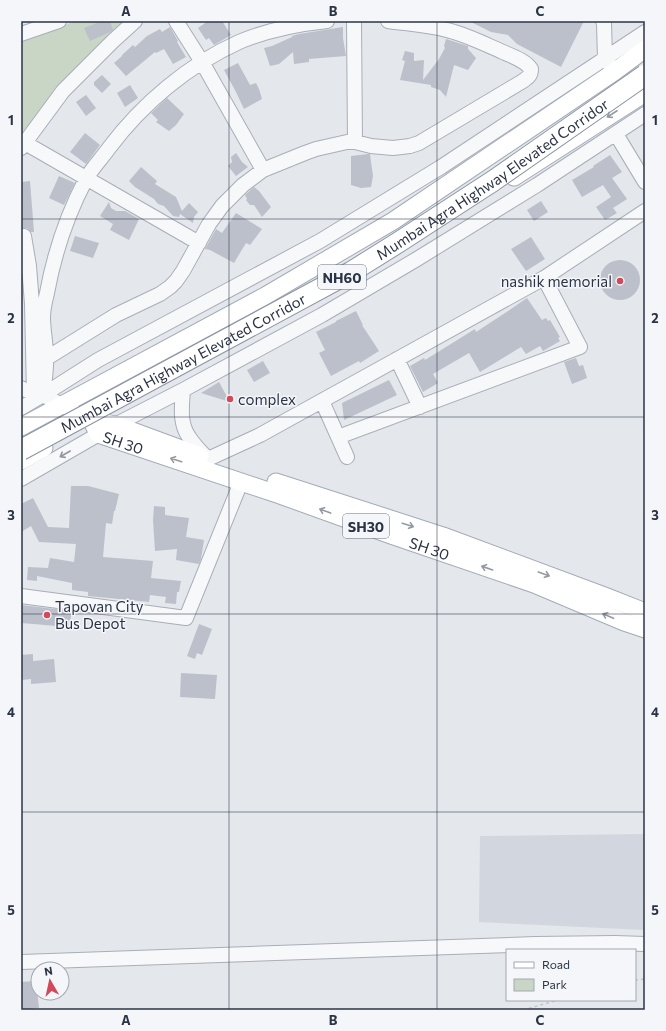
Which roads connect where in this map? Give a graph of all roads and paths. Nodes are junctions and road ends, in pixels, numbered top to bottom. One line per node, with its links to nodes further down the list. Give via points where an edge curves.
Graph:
1 (59, 21): 9 (street)
2 (135, 21): 19 (street, via 63,91)
3 (176, 21): 12 (street)
4 (327, 21): 12 (street, via 312,22 256,36)
5 (354, 21): 18 (street)
6 (388, 21): 18 (street, via 423,25 466,36 526,64 531,69 531,74 419,143 402,148 385,148)
7 (604, 22): 13 (street)
8 (645, 32): 13 (street)
9 (21, 34)
10 (645, 49): 13 (main road)
11 (645, 60): 40 (highway, Mumbai Agra Highway Elevated Corridor / NH60, via 395,230 268,304)
12 (202, 62): 20 (street); 21 (street, via 148,103)
13 (610, 65): 32 (street, via 320,241); 34 (main road, via 394,221 265,296)
14 (645, 75): 42 (highway, Mumbai Agra Highway Elevated Corridor / NH60, bridge, via 493,181 350,272)
15 (645, 93): 39 (main road, one-way to 39, via 382,263 199,364)
16 (645, 114): 17 (street)
17 (616, 134): 22 (street); 31 (street, via 417,259 322,315)
18 (355, 142): 20 (street, via 305,153)
19 (23, 145): 21 (street)
20 (263, 170): 25 (street, via 242,185 222,206)
21 (86, 178): 25 (street); 29 (street, via 64,227 49,282 43,316)
22 (645, 182)
23 (645, 211): 27 (street)
24 (21, 236): 26 (street, via 24,236)
25 (199, 243): 29 (street, via 183,271 170,287 116,315)
26 (25, 266): 28 (street)
27 (544, 278): 30 (street); 35 (street, via 580,348)
28 (27, 305): 32 (street)
29 (46, 358): 32 (street)
30 (397, 359): 33 (street); 35 (street)
31 (183, 390): 37 (street); 45 (street, via 183,424)
32 (32, 393): 34 (street); 36 (street)
33 (322, 401): 41 (street); 45 (street)
34 (61, 406): 38 (main road); 39 (street)
35 (420, 407): 41 (street)
36 (21, 408)
37 (116, 425): 39 (main road, SH 30 / SH30); 45 (main road, SH 30 / SH30)
38 (21, 427)
39 (95, 428): 44 (main road); 45 (main road, SH 30 / SH30, one-way to 39); 46 (street, one-way to 46)
40 (21, 435)
41 (338, 437): 43 (street)
42 (21, 450)
43 (347, 457)
44 (21, 461)
45 (208, 465): 47 (main road, SH 30 / SH30); 49 (main road, SH 30 / SH30, one-way to 49, via 443,536)
46 (21, 479)
47 (241, 482): 48 (street, via 186,618); 50 (main road, SH 30 / SH30, one-way to 47, via 534,584)
48 (21, 596)
49 (645, 612)
50 (645, 629)
51 (645, 944): 52 (street, via 536,944)
52 (21, 962)
53 (554, 1001): 54 (path)
54 (523, 1010)

